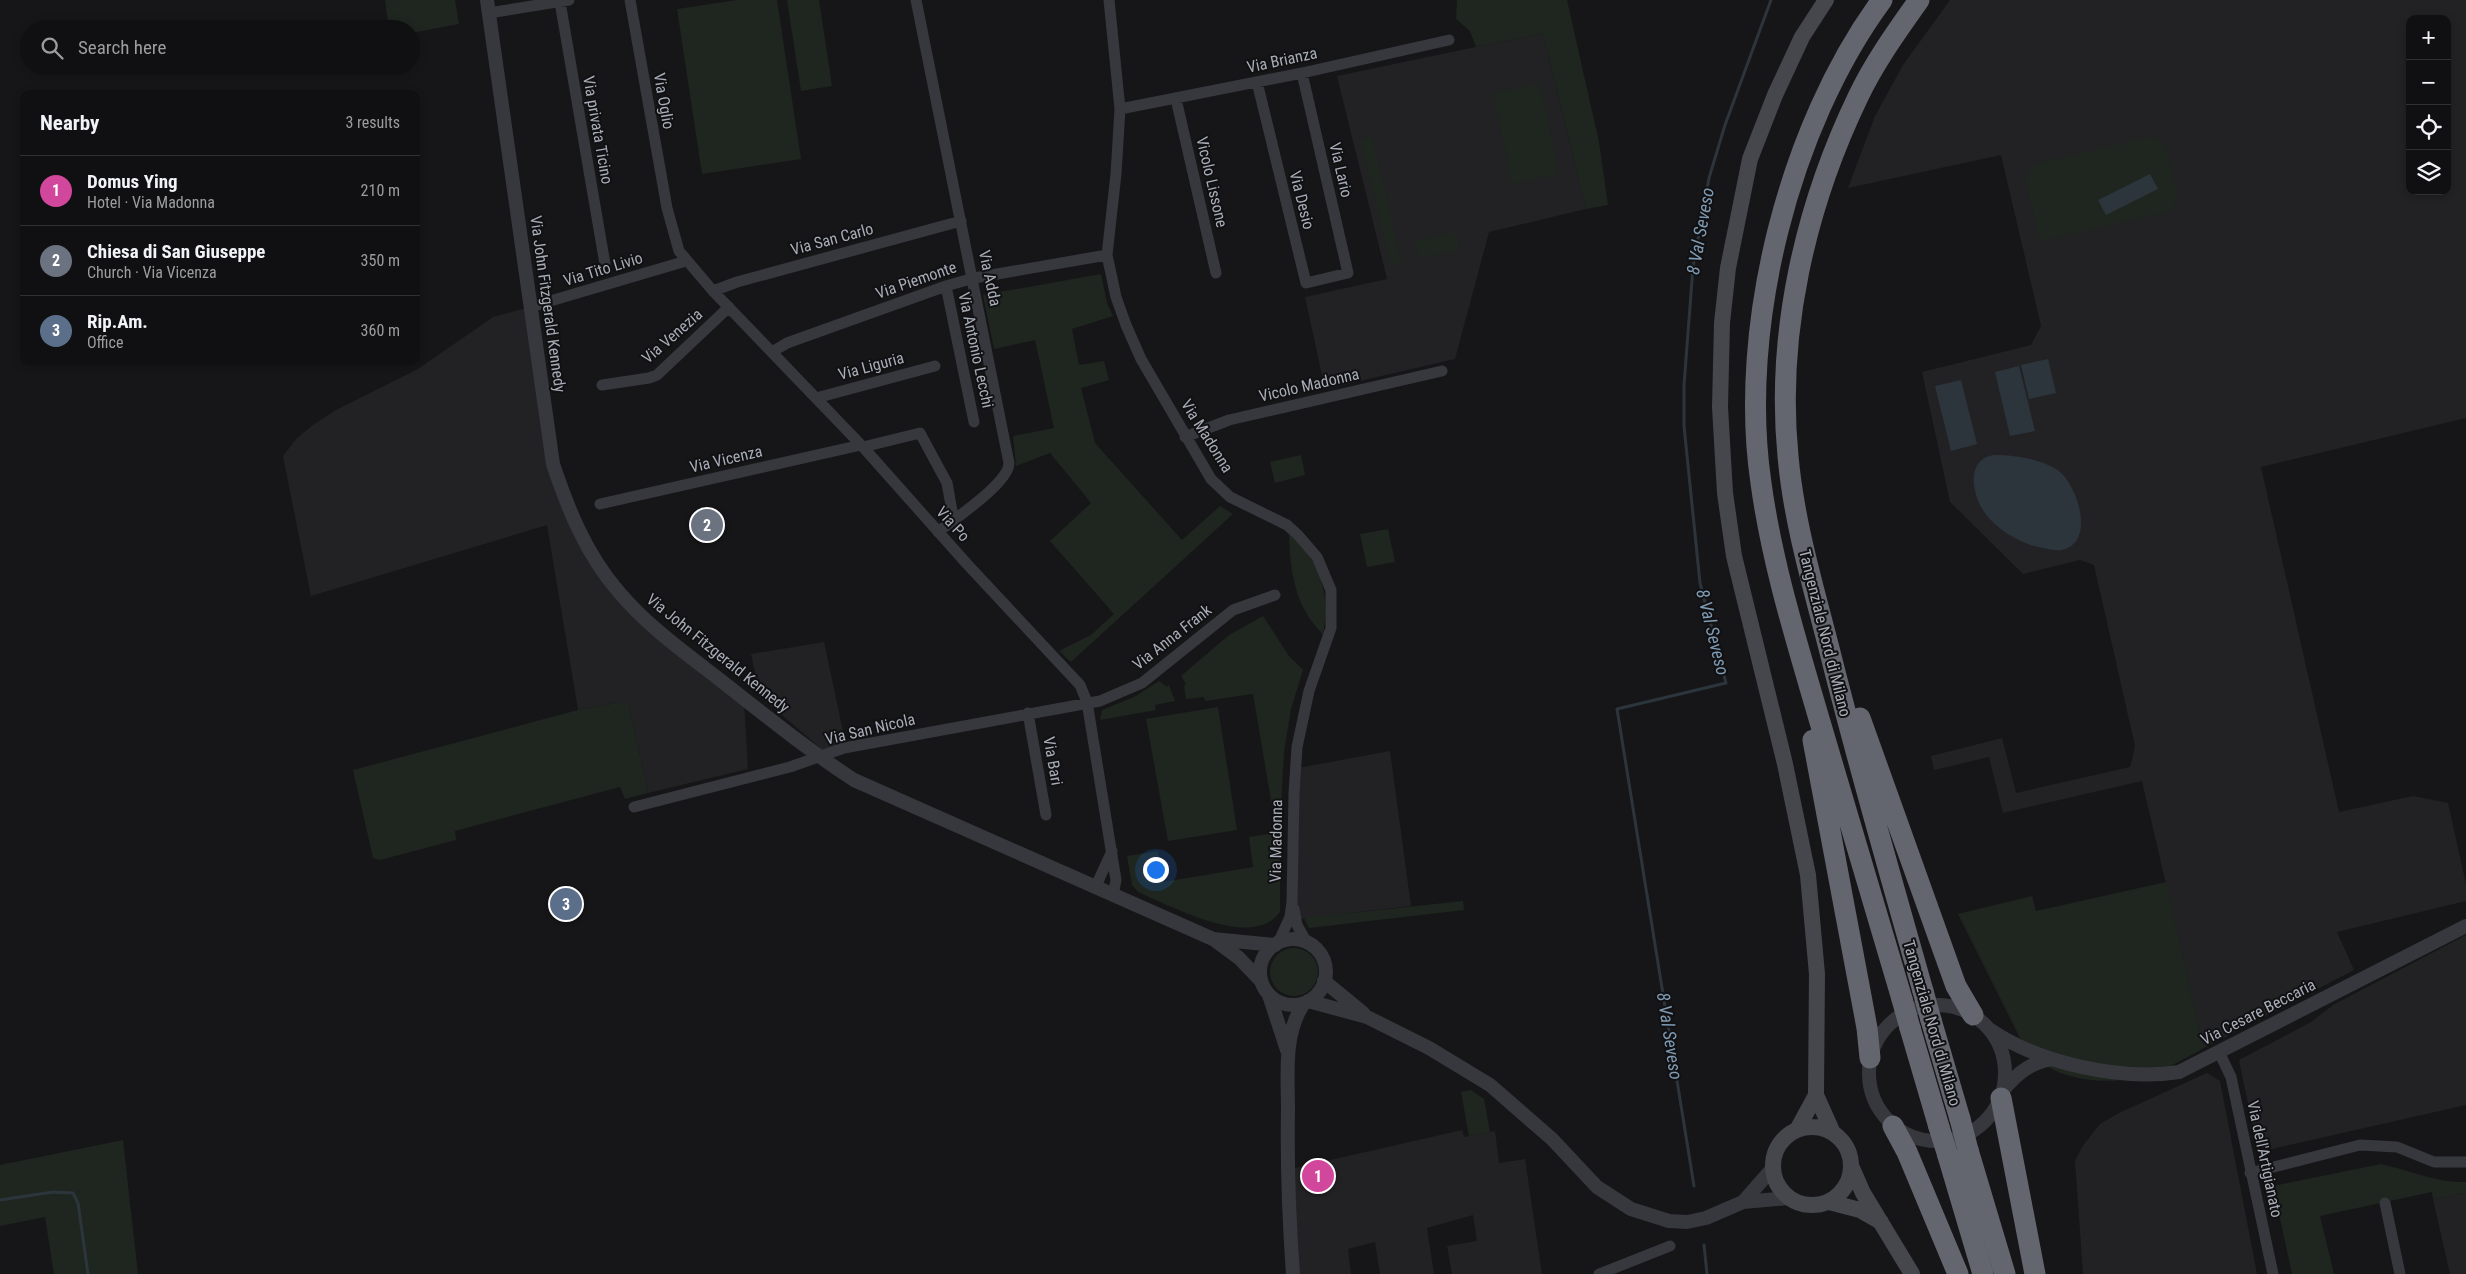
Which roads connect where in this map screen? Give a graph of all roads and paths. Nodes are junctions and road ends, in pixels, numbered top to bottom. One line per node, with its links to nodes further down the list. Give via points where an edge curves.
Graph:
1 (630, 0): 16 (street, Via Oglio, via 672,233 678,251)
2 (916, 0): 14 (street, Via Adda)
3 (1109, 0): 13 (street, Via Madonna)
4 (1826, 0): 64 (main road, via 1802,37 1750,159 1728,268 1720,364 1721,446 1734,556 1789,780 1808,875 1817,974)
5 (1882, 0): 38 (highway, Tangenziale Nord di Milano, via 1838,68 1808,135 1788,195 1768,278 1758,347 1755,404 1760,482)
6 (1919, 0): 36 (highway, Tangenziale Nord di Milano, via 1858,95 1817,203 1795,295 1786,365 1788,456 1799,528)
7 (564, 1): 8 (street); 17 (street, Via privata Ticino)
8 (488, 6): 23 (street, Via John Fitzgerald Kennedy)
9 (1449, 40): 10 (street, Via Brianza)
10 (1302, 73): 11 (street, Via Brianza); 19 (street, Via Lario)
11 (1257, 82): 12 (street, Via Brianza); 19 (street, Via Desio, via 1306,283)
12 (1176, 98): 13 (street, Via Brianza); 18 (street, Vicolo Lissone)
13 (1120, 109): 15 (street, Via Madonna)
14 (961, 221): 20 (street, Via Adda); 22 (street, Via San Carlo)
15 (1107, 255): 20 (street, Via Piemonte); 31 (street, Via Madonna, via 1126,325)
16 (686, 261): 22 (street, Via Po); 23 (street, Via Tito Livio)
17 (605, 264)
18 (1216, 273)
19 (1348, 273)
20 (974, 278): 21 (street, Via Piemonte); 34 (street, Via Adda, via 1009,467 990,490)
21 (946, 286): 25 (street, Via Piemonte); 30 (street, Via Antonio Lecchi)
22 (714, 291): 24 (street, Via Po)
23 (530, 307): 41 (street, Via John Fitzgerald Kennedy, via 553,464 570,513 589,551 617,591 655,629)
24 (729, 307): 25 (street, Via Po); 28 (street, Via Venezia, via 657,375)
25 (772, 352): 29 (street, Via Po)
26 (935, 366): 29 (street, Via Liguria)
27 (1442, 371): 31 (street, Vicolo Madonna, via 1229,420)
28 (602, 385)
29 (816, 398): 32 (street, Via Po)
30 (974, 422)
31 (1185, 437): 47 (street, Via Madonna, via 1219,488 1287,525 1304,540 1317,556 1330,590 1331,628 1309,691 1297,747)
32 (862, 446): 33 (street, Via Vicenza); 34 (street, Via Vicenza, via 920,433 947,482); 35 (street, Via Po)
33 (600, 504)
34 (956, 518): 35 (street, Via Adda)
35 (938, 532): 39 (street, Via Po, via 1080,685)
36 (1815, 593): 56 (highway, via 1956,986); 83 (highway, Tangenziale Nord di Milano, bridge, via 1866,791)
37 (1275, 595): 39 (street, Via Anna Frank, via 1233,610 1142,682 1100,701)
38 (1785, 603): 61 (highway, via 1867,1028); 82 (highway, Tangenziale Nord di Milano, bridge)
39 (1088, 702): 40 (street, Via San Nicola); 44 (street, Via Po)
40 (1028, 713): 41 (street, Via San Nicola, via 844,748); 43 (street, Via Bari)
41 (819, 758): 42 (street, Via San Nicola); 45 (street, Via John Fitzgerald Kennedy, via 854,780)
42 (634, 807)
43 (1046, 814)
44 (1112, 851): 45 (street); 46 (street, Via Po, via 1116,880)
45 (1095, 888): 46 (street, Via John Fitzgerald Kennedy)
46 (1113, 896): 49 (street, Via John Fitzgerald Kennedy)
47 (1292, 902): 50 (street, Via Madonna, via 1297,925); 51 (street, Via Madonna, via 1290,917)
48 (2466, 926): 59 (street, Via Cesare Beccaria)
49 (1213, 939): 51 (street, Via John Fitzgerald Kennedy); 52 (street, Via John Fitzgerald Kennedy, via 1239,958)
50 (1306, 943): 51 (street, via 1292,940); 53 (street, via 1322,959)
51 (1277, 944): 52 (street, via 1263,959)
52 (1261, 981): 54 (street)
53 (1324, 981): 55 (street, via 1317,994); 57 (street)
54 (1269, 995): 55 (street, via 1290,1005); 60 (street)
55 (1306, 1002): 57 (street); 60 (street, via 1293,1026)
56 (1973, 1015): 58 (street); 61 (street, via 1944,1006 1914,1009 1889,1025)
57 (1367, 1017): 73 (street, via 1429,1048 1490,1086 1552,1139 1597,1187 1631,1209 1669,1221 1687,1222 1706,1218)
58 (1989, 1029): 62 (street, Via Cesare Beccaria, via 2008,1043); 63 (street, via 2003,1057)
59 (2219, 1052): 62 (street, Via Cesare Beccaria, via 2179,1072 2156,1076 2110,1072); 71 (street, Via dell'Artigianato, via 2231,1078)
60 (1288, 1056): 78 (street, via 1287,1190)
61 (1870, 1058): 65 (street, via 1872,1095 1881,1113)
62 (2054, 1059): 63 (street, Via Cesare Beccaria, via 2035,1062 2026,1068)
63 (2002, 1094): 65 (street, via 1989,1118 1980,1126 1948,1141 1925,1141); 84 (highway)
64 (1816, 1095): 66 (main road); 67 (main road)
65 (1893, 1126): 81 (highway)
66 (1797, 1130): 67 (main road, via 1812,1127); 69 (main road, via 1779,1145)
67 (1833, 1133): 70 (main road, via 1847,1148)
68 (2466, 1162): 71 (street, via 2434,1162 2397,1148 2360,1145)
69 (1773, 1168): 72 (main road, via 1779,1188); 73 (street)
70 (1852, 1168): 74 (main road, via 1845,1188); 76 (main road)
71 (2250, 1173): 85 (street, Via dell'Artigianato)
72 (1789, 1198): 73 (street); 74 (main road, via 1808,1206)
73 (1743, 1202)
74 (1829, 1202): 76 (main road, via 1854,1207)
75 (2385, 1204): 86 (street)
76 (1881, 1222): 80 (main road)
77 (1670, 1246): 79 (street)
78 (1293, 1274)
79 (1599, 1274)
80 (1912, 1274)
81 (1958, 1274)
82 (1983, 1274)
83 (2005, 1274)
84 (2035, 1274)
85 (2273, 1274)
86 (2400, 1274)

